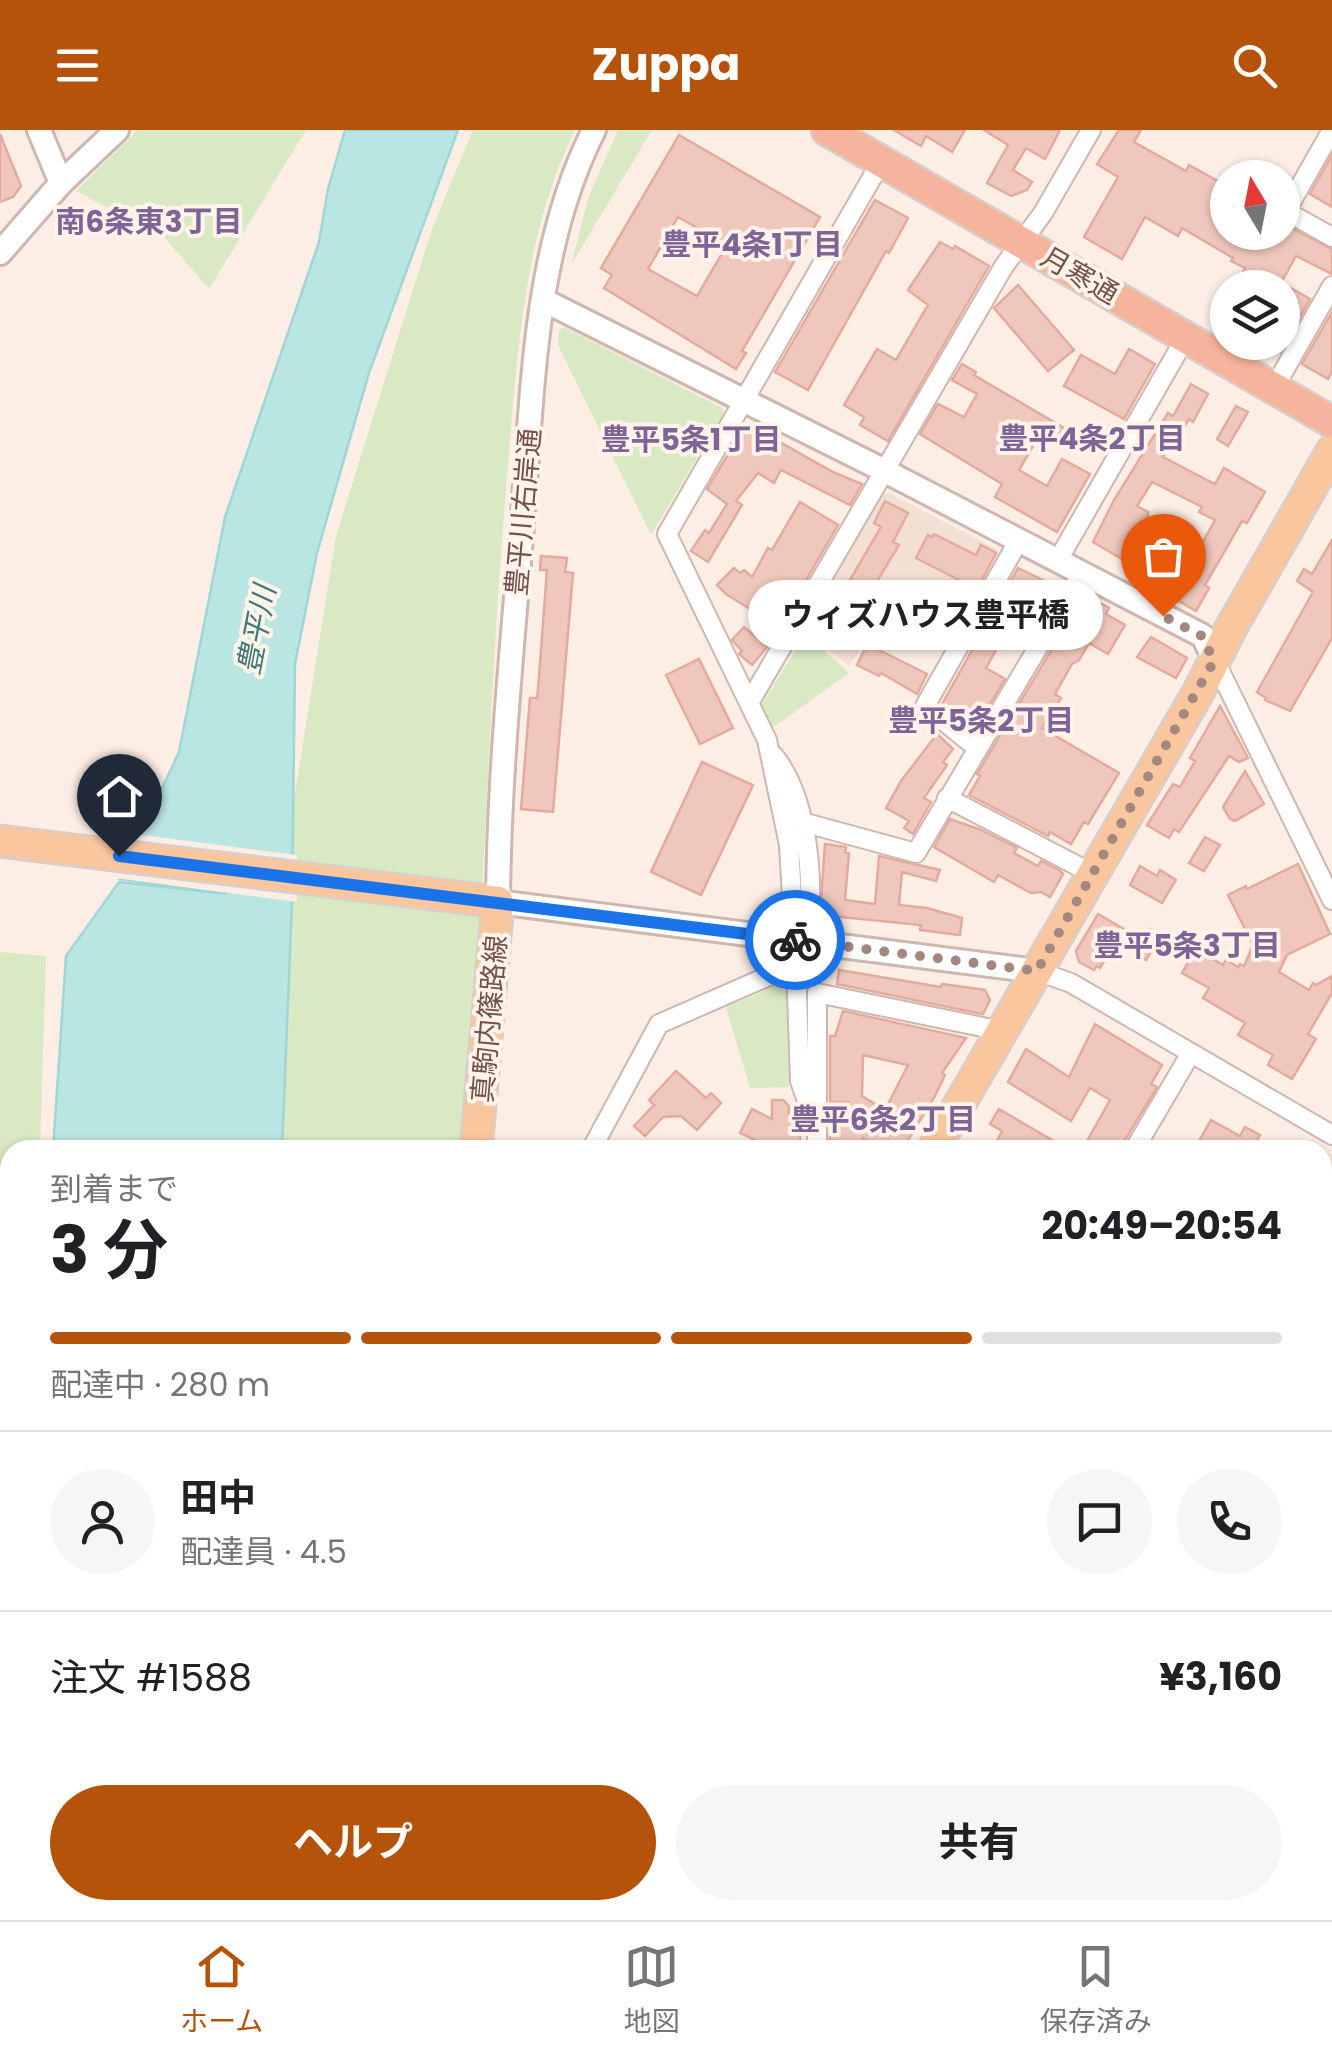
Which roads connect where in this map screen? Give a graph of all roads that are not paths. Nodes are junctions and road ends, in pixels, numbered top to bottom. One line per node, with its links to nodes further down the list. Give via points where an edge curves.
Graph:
1 (39, 130): 8 (street)
2 (116, 130): 8 (street)
3 (594, 130): 15 (street, 豊平川右岸通, via 556,231)
4 (827, 130): 7 (highway, 月寒通)
5 (1090, 130): 12 (street)
6 (1332, 130): 9 (street)
7 (881, 162): 12 (highway, 月寒通); 18 (street)
8 (61, 183): 13 (street)
9 (1300, 183)
10 (1300, 219): 11 (street)
11 (1332, 237)
12 (1022, 241): 16 (highway, 月寒通); 21 (street)
13 (0, 254)
14 (1332, 286): 17 (street)
15 (543, 300): 18 (street); 35 (street, 豊平川右岸通, via 513,645)
16 (1186, 336): 17 (highway, 月寒通); 23 (street)
17 (1274, 388): 19 (highway, 月寒通)
18 (743, 400): 21 (street); 26 (street, via 668,534)
19 (1332, 422)
20 (1332, 451): 25 (main road)
21 (885, 471): 22 (street); 26 (street)
22 (1019, 540): 23 (street); 27 (street, via 925,706)
23 (1058, 560): 24 (street)
24 (1082, 573): 25 (street, via 1202,636); 27 (street)
25 (1214, 661): 32 (main road); 34 (street)
26 (749, 702): 28 (street)
27 (977, 748): 29 (street)
28 (770, 752): 30 (street, via 788,778); 36 (street)
29 (947, 798): 30 (street, via 916,853); 32 (street)
30 (802, 822): 33 (street)
31 (0, 841): 35 (main road)
32 (1092, 874): 37 (main road)
33 (810, 900)
34 (1332, 900)
35 (503, 903): 37 (street); 42 (main road, 真駒内篠路線)
36 (793, 916)
37 (1037, 971): 38 (main road); 39 (street, via 1071,983)
38 (1002, 1031): 40 (street, via 817,992); 45 (main road)
39 (1191, 1052): 41 (street); 46 (street)
40 (817, 1130): 43 (street, via 800,1081 796,964 658,1024); 44 (street)
41 (1332, 1135)
42 (477, 1140)
43 (596, 1140)
44 (817, 1140)
45 (938, 1140)
46 (1140, 1140)

